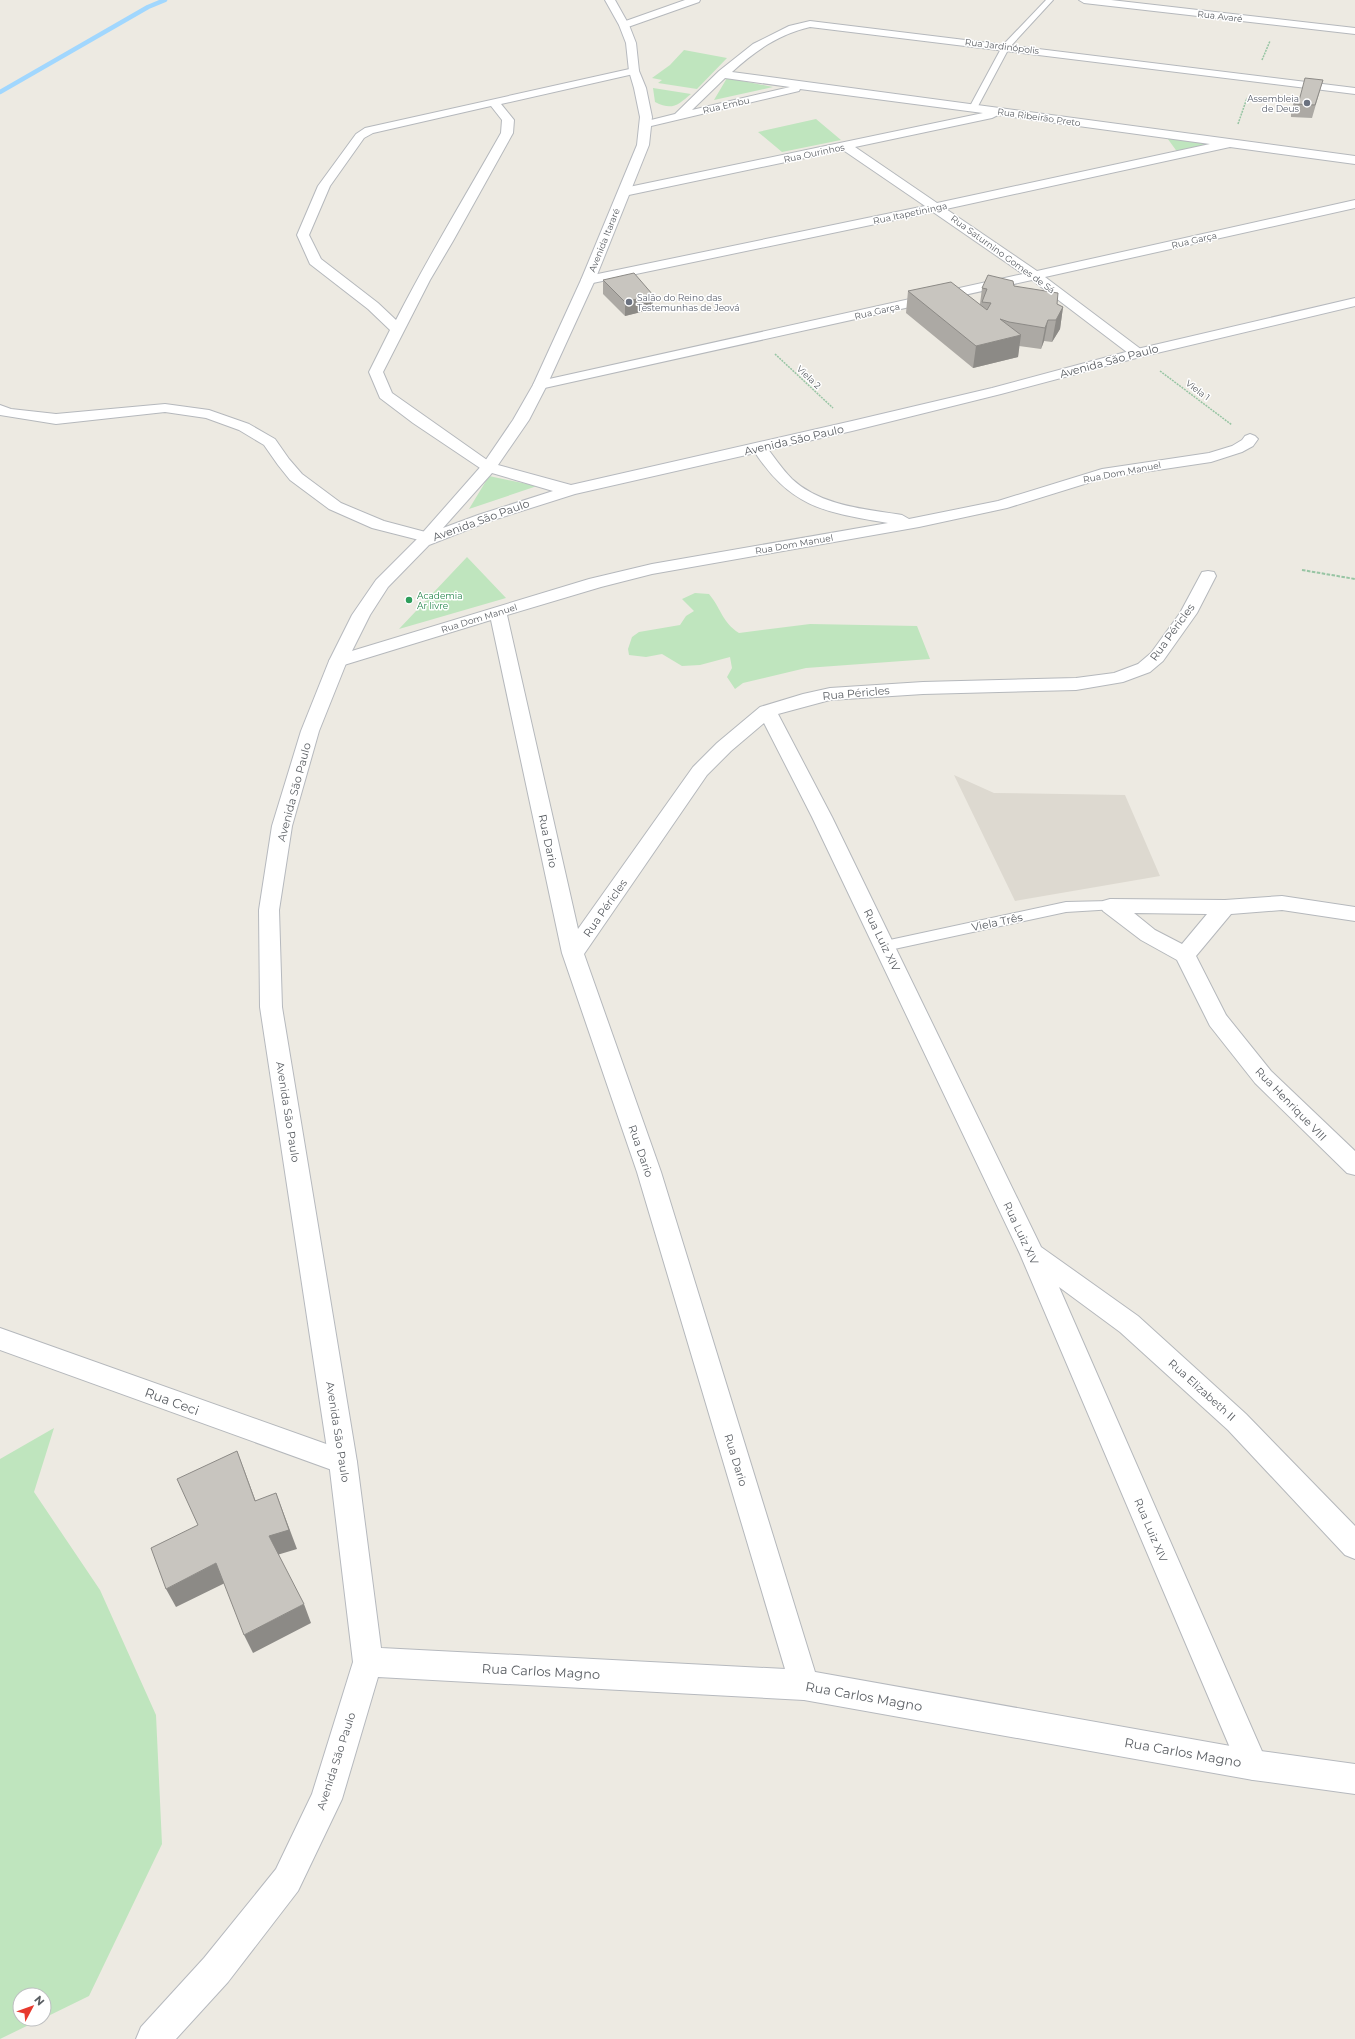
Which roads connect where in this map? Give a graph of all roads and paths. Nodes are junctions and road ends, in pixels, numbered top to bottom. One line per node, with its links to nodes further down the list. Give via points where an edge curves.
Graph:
1 (610, 0): 5 (street, Avenida Itararé)
2 (695, 0): 5 (street)
3 (1050, 0): 7 (lane)
4 (1084, 0): 6 (street, Rua Avaré)
5 (624, 25): 8 (street, Avenida Itararé, via 632,43)
6 (1355, 31)
7 (1006, 47): 9 (street, Rua Jardinópolis, via 824,24 801,24 777,33); 11 (street, Rua Jardinópolis); 14 (lane)
8 (634, 71): 12 (street); 17 (street, Avenida Itararé)
9 (724, 74): 10 (street, Rua Ribeirão Preto); 16 (street, Rua Jardinópolis)
10 (806, 86): 13 (street, Rua Ribeirão Preto); 16 (street, Rua Embu)
11 (1355, 90)
12 (494, 102): 30 (street, via 508,120 507,132 423,280); 30 (street, via 369,130 360,136 324,186 312,214 304,234 315,261 373,306)
13 (943, 104): 14 (street, Rua Ribeirão Preto); 18 (street)
14 (973, 108): 15 (street, Rua Ribeirão Preto)
15 (1005, 112): 18 (street, Rua Ourinhos); 19 (street, Rua Ribeirão Preto)
16 (680, 116): 17 (street, Rua Embu)
17 (647, 124): 24 (street, Avenida Itararé, via 643,145)
18 (954, 124): 21 (street, Rua Ourinhos)
19 (1160, 133): 20 (street, Rua Ribeirão Preto); 22 (street)
20 (1231, 143): 22 (street, Rua Itapetininga); 23 (street, Rua Ribeirão Preto)
21 (847, 147): 24 (street, Rua Ourinhos); 26 (street, Rua Saturnino Gomes de Sá)
22 (1176, 155): 26 (street, Rua Itapetininga)
23 (1355, 160)
24 (624, 192): 28 (street, Avenida Itararé)
25 (1355, 204): 27 (street, Rua Garça)
26 (937, 207): 27 (street, Rua Saturnino Gomes de Sá); 28 (street, Rua Itapetininga)
27 (1034, 276): 31 (street, Rua Garça); 32 (street, Rua Saturnino Gomes de Sá)
28 (588, 280): 33 (street, Avenida Itararé)
29 (1355, 302): 32 (street, Avenida São Paulo)
30 (398, 330): 38 (street, via 376,372 385,395 418,420)
31 (757, 338): 33 (street, Rua Garça); 35 (path, Viela 2)
32 (1137, 353): 35 (street, Avenida São Paulo); 36 (path, Viela 1)
33 (540, 385): 38 (street, Avenida Itararé, via 521,420)
34 (0, 409): 41 (street, via 7,413 56,419 165,408 209,414 244,427 270,442 296,477 335,506 378,525)
35 (852, 426): 37 (street, Avenida São Paulo)
36 (1250, 439): 40 (street, Rua Dom Manuel, via 1237,449 1211,457 1102,474 1000,505)
37 (760, 448): 39 (street, Avenida São Paulo); 40 (street, via 774,469 792,487 812,498 846,511)
38 (489, 466): 39 (street, via 508,474); 41 (street, Avenida Itararé)
39 (571, 490): 41 (street, Avenida São Paulo)
40 (919, 522): 45 (street, Rua Dom Manuel, via 652,569)
41 (425, 539): 46 (street, Avenida São Paulo, via 382,584 361,615)
42 (1302, 570): 44 (path)
43 (1208, 576): 47 (street, Rua Péricles, via 1188,613 1157,657 1144,668 1117,678 1076,684 923,688 830,694)
44 (1355, 579)
45 (498, 612): 46 (street, Rua Dom Manuel); 52 (street, Rua Dario)
46 (338, 661): 57 (street, Avenida São Paulo, via 310,731 282,826 269,910 271,1008)
47 (767, 712): 51 (street, Rua Luiz XIV); 52 (street, Rua Péricles, via 700,771)
48 (1110, 906): 49 (street); 51 (lane, Viela Três, via 1066,908); 53 (street, via 1148,934)
49 (1225, 907): 50 (street, via 1282,903); 53 (street)
50 (1355, 914)
51 (885, 946): 55 (street, Rua Luiz XIV)
52 (573, 953): 60 (street, Rua Dario, via 649,1172)
53 (1185, 955): 54 (street, Rua Henrique VIII, via 1218,1020 1263,1077)
54 (1355, 1166)
55 (1032, 1254): 58 (street, Rua Elizabeth II, via 1129,1324 1237,1422); 61 (street, Rua Luiz XIV)
56 (0, 1340): 57 (street, Rua Ceci)
57 (343, 1462): 59 (street, Avenida São Paulo)
58 (1355, 1546)
59 (368, 1662): 60 (street, Rua Carlos Magno); 63 (street, Avenida São Paulo, via 326,1799 287,1880 216,1970)
60 (804, 1685): 61 (street, Rua Carlos Magno)
61 (1253, 1765): 62 (street, Rua Carlos Magno)
62 (1355, 1779)
63 (153, 2039)

